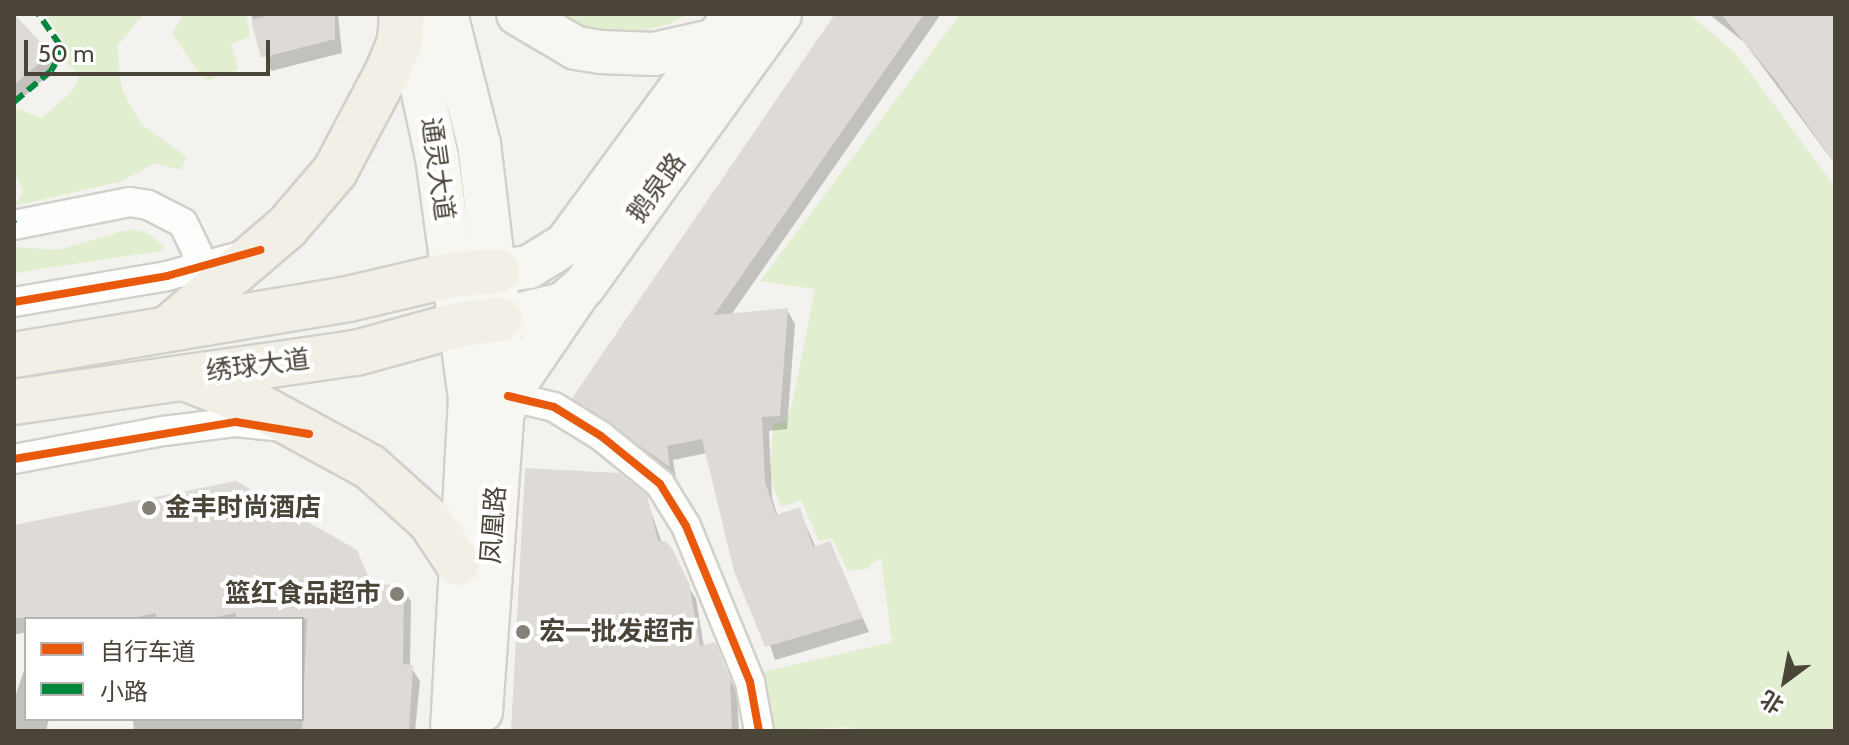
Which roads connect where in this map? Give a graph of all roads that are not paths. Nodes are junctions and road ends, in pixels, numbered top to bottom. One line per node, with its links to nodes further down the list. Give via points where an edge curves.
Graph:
1 (404, 14): 7 (main road, via 400,42 349,148 310,203); 10 (main road, 通灵大道, via 425,86)
2 (446, 14): 9 (main road, 通灵大道, via 479,144)
3 (518, 14): 5 (main road, via 576,48 600,52 654,54)
4 (780, 14): 11 (main road, 鹅泉路)
5 (725, 27): 9 (main road, 鹅泉路, via 566,244 529,267)
6 (14, 225): 8 (street, via 130,202 148,205 183,223 197,252)
7 (260, 250): 8 (street); 15 (main road)
8 (195, 269): 12 (street)
9 (497, 271): 10 (main road, 绣球大道); 13 (main road, 通灵大道)
10 (450, 275): 14 (main road, 通灵大道); 15 (main road, 绣球大道, via 388,291)
11 (584, 286): 13 (main road, 鹅泉路, via 555,307); 19 (main road)
12 (14, 302)
13 (500, 319): 14 (main road, 绣球大道); 19 (main road, 凤凰路)
14 (457, 325): 17 (main road, 绣球大道, via 356,353); 22 (main road, 凤凰路, via 470,398)
15 (170, 327): 16 (main road, 绣球大道)
16 (14, 355)
17 (178, 376): 18 (main road, 绣球大道); 20 (main road, via 260,407)
18 (14, 402)
19 (505, 408): 24 (main road, 凤凰路); 25 (street, via 554,407 601,436 660,484 686,526 745,670)
20 (309, 434): 21 (street, via 236,422); 22 (main road, via 370,467 404,494)
21 (14, 459)
22 (458, 563): 23 (main road, 凤凰路)
23 (452, 731)
24 (480, 731)
25 (759, 731)

